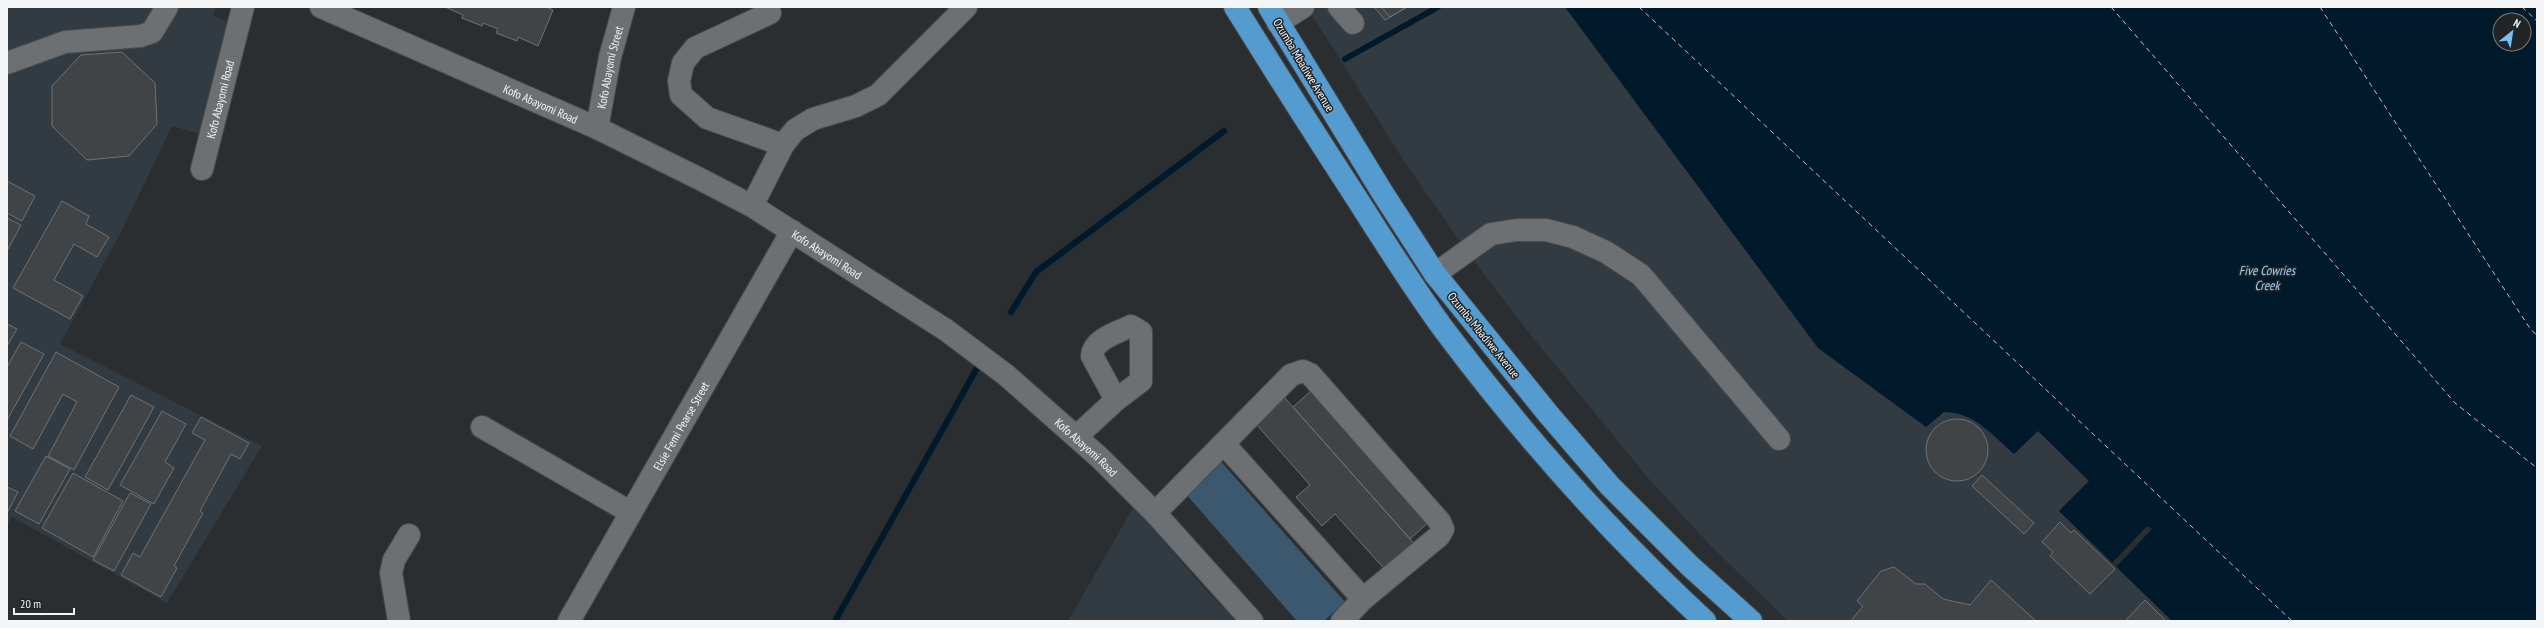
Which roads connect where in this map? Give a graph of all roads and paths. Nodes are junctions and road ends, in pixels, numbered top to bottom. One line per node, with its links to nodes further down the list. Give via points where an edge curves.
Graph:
1 (167, 7): 12 (street, via 152,32 141,36 65,42)
2 (241, 7): 15 (street, Kofo Abayomi Road)
3 (321, 7): 13 (street, Kofo Abayomi Road)
4 (624, 7): 13 (street, Kofo Abayomi Street, via 610,57)
5 (966, 7): 14 (street, via 878,95 856,106 812,119 795,130)
6 (1235, 7): 32 (highway, via 1393,255 1445,330 1526,432 1599,516)
7 (1303, 7): 10 (street)
8 (1339, 7): 11 (street)
9 (770, 13): 14 (street, via 695,48 684,63 678,81 681,95 707,118)
10 (1274, 15): 18 (highway, Ozumba Mbadiwe Avenue)
11 (1353, 23)
12 (7, 63)
13 (597, 128): 16 (street, Kofo Abayomi Road)
14 (783, 145): 16 (street)
15 (202, 169)
16 (752, 206): 17 (street, Kofo Abayomi Road)
17 (792, 231): 21 (street, Kofo Abayomi Road, via 946,330 1006,375); 24 (street, Elsie Femi Pearse Street)
18 (1435, 274): 22 (street, via 1491,234 1517,230 1546,230 1573,237 1606,252 1641,275); 33 (highway, Ozumba Mbadiwe Avenue, via 1610,486 1690,566)
19 (1116, 400): 21 (street)
20 (482, 427): 24 (street)
21 (1077, 436): 25 (street, Kofo Abayomi Road)
22 (1779, 439)
23 (1225, 445): 25 (street); 27 (street); 27 (street, via 1292,375 1303,372 1310,374 1440,522 1443,529 1439,536)
24 (630, 512): 29 (street, Elsie Femi Pearse Street)
25 (1155, 512): 30 (street, Kofo Abayomi Road)
26 (409, 535): 28 (street, via 394,560 391,573)
27 (1363, 599): 31 (street)
28 (399, 621)
29 (569, 621)
30 (1252, 621)
31 (1342, 621)
32 (1705, 621)
33 (1751, 621)

